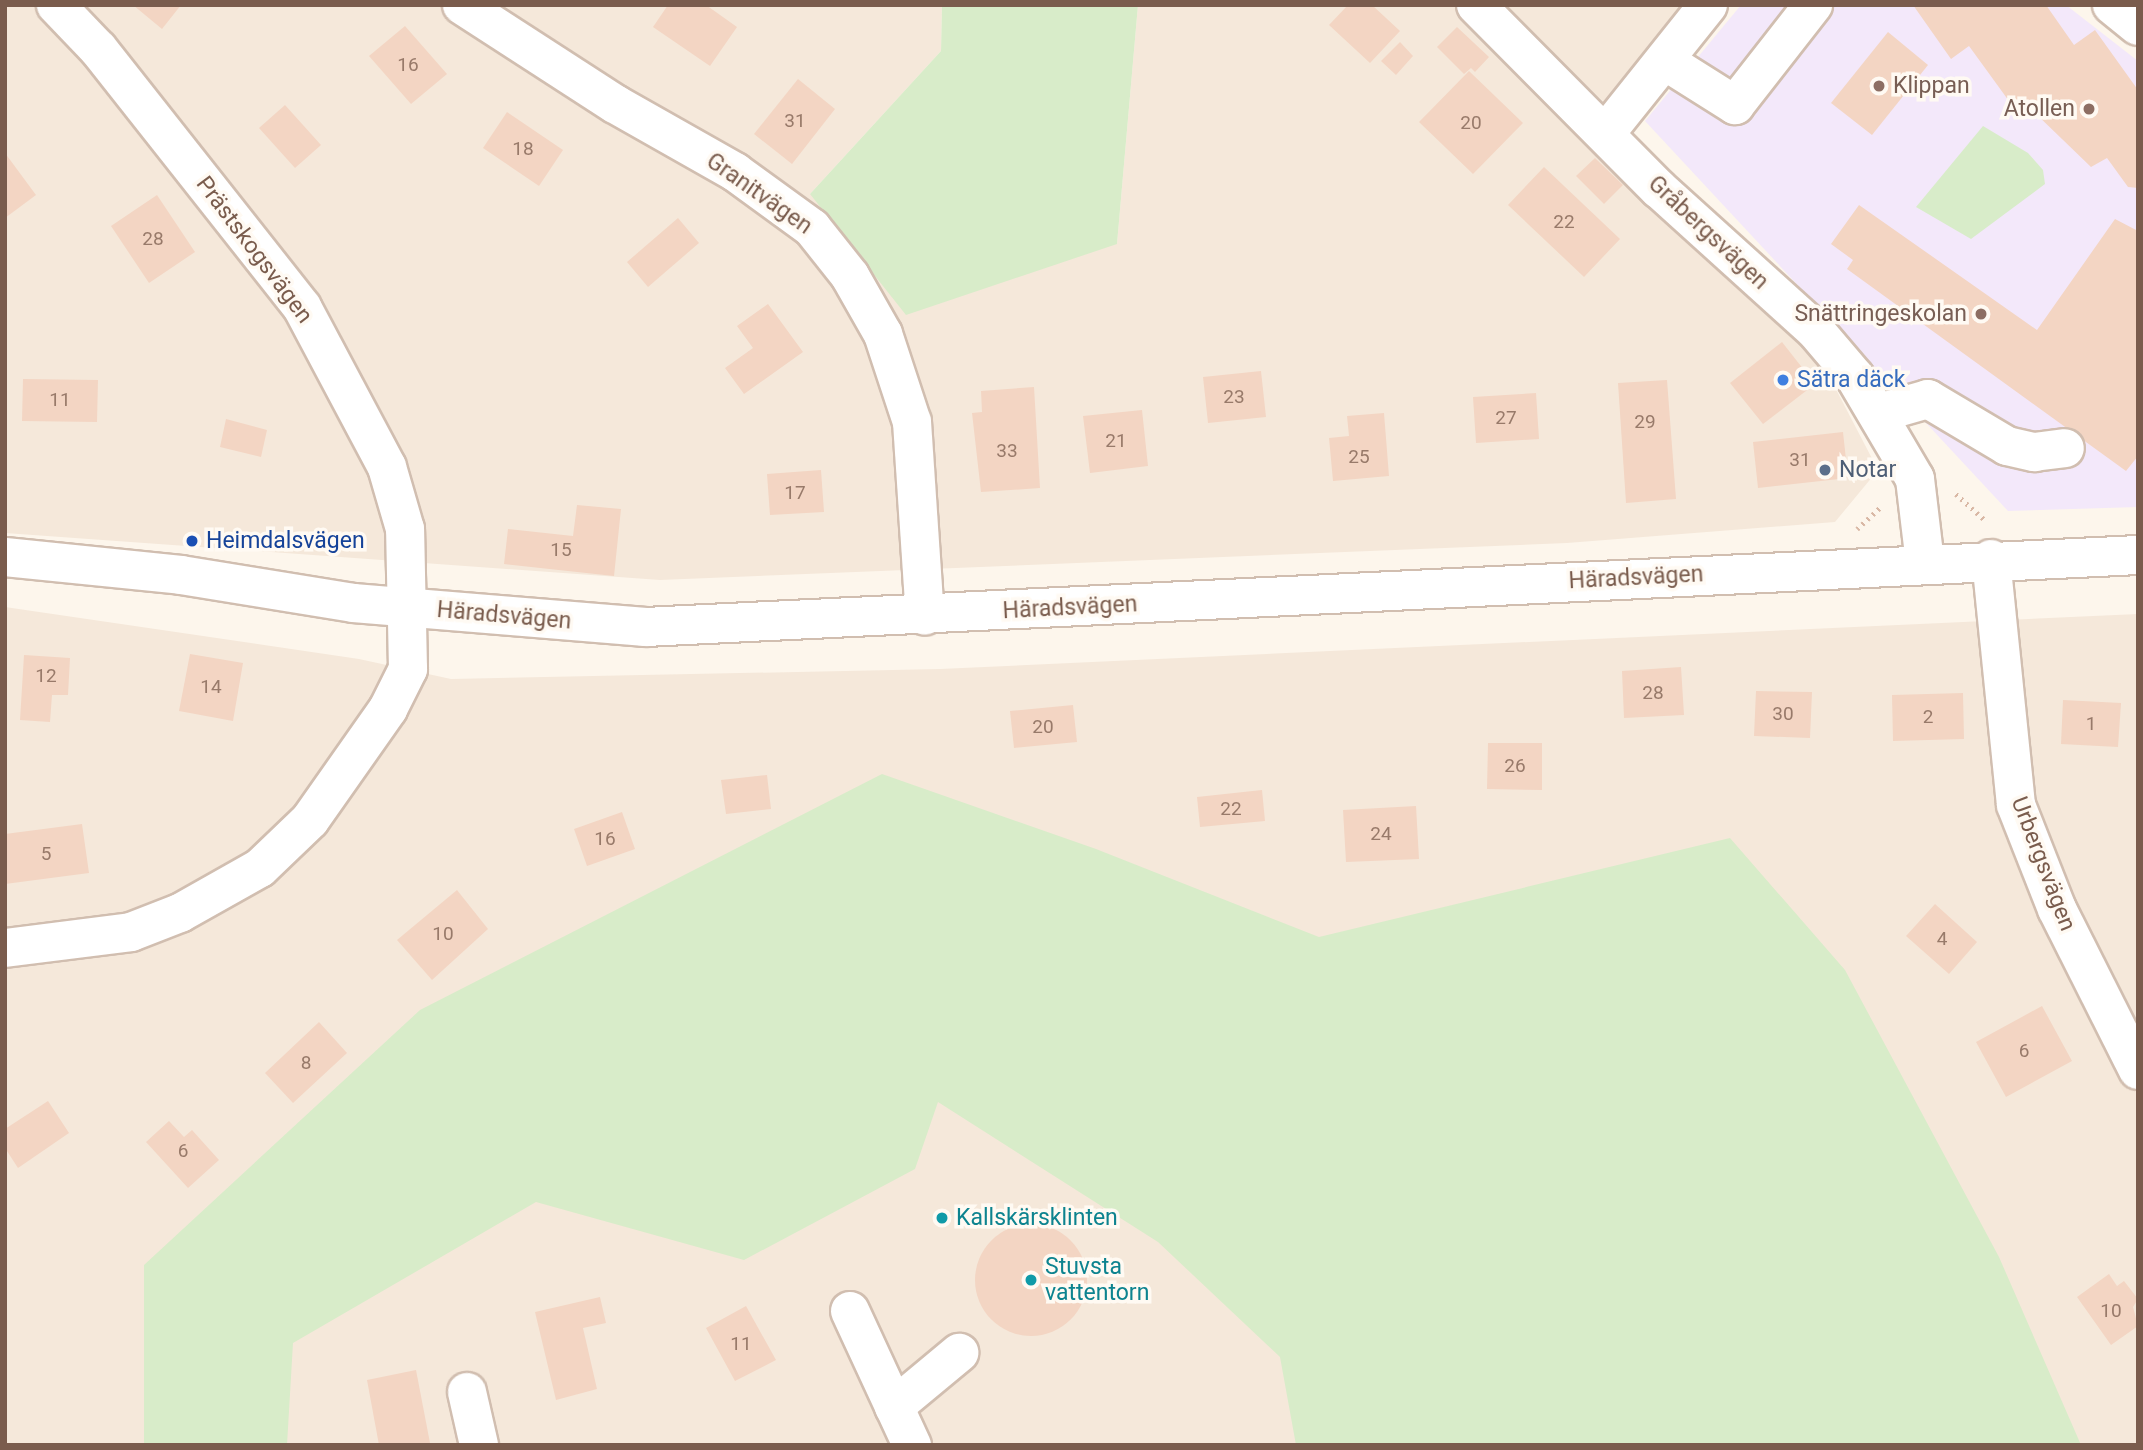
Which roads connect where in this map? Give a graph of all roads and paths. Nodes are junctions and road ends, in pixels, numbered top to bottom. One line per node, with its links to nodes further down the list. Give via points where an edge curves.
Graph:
1 (56, 5): 18 (street, Prästskogsvägen, via 98,50 302,307 387,467 405,529)
2 (463, 5): 19 (street, Granitvägen, via 615,104 735,172 812,228 850,276 887,343 912,422)
3 (1476, 5): 9 (street, Gråbergsvägen)
4 (1708, 5): 8 (street)
5 (1813, 5): 8 (street, via 1735,105)
6 (2112, 5): 7 (street)
7 (2138, 26)
8 (1665, 61): 9 (street)
9 (1605, 134): 10 (street, Gråbergsvägen, via 1815,330)
10 (1879, 413): 11 (street, via 1928,399 2007,446 2034,452); 12 (street, Gråbergsvägen, via 1915,479)
11 (2065, 448)
12 (1916, 496): 13 (path, via 1888,497); 14 (path, via 1947,485); 17 (street, Gråbergsvägen)
13 (1853, 533)
14 (1992, 544): 15 (street, Häradsvägen); 17 (street, Häradsvägen); 21 (street, Urbergsvägen, via 2015,805 2057,909)
15 (2138, 555)
16 (5, 557): 18 (street, Häradsvägen, via 181,575)
17 (1925, 563): 19 (street, Häradsvägen)
18 (409, 608): 19 (street, Häradsvägen, via 645,627); 20 (street, via 408,668 388,709 283,850 180,913 131,932)
19 (925, 616)
20 (5, 948)
21 (2138, 1070)
22 (850, 1311): 25 (street)
23 (959, 1353): 25 (street)
24 (467, 1392): 26 (street)
25 (894, 1407): 27 (street)
26 (479, 1445)
27 (912, 1445)

